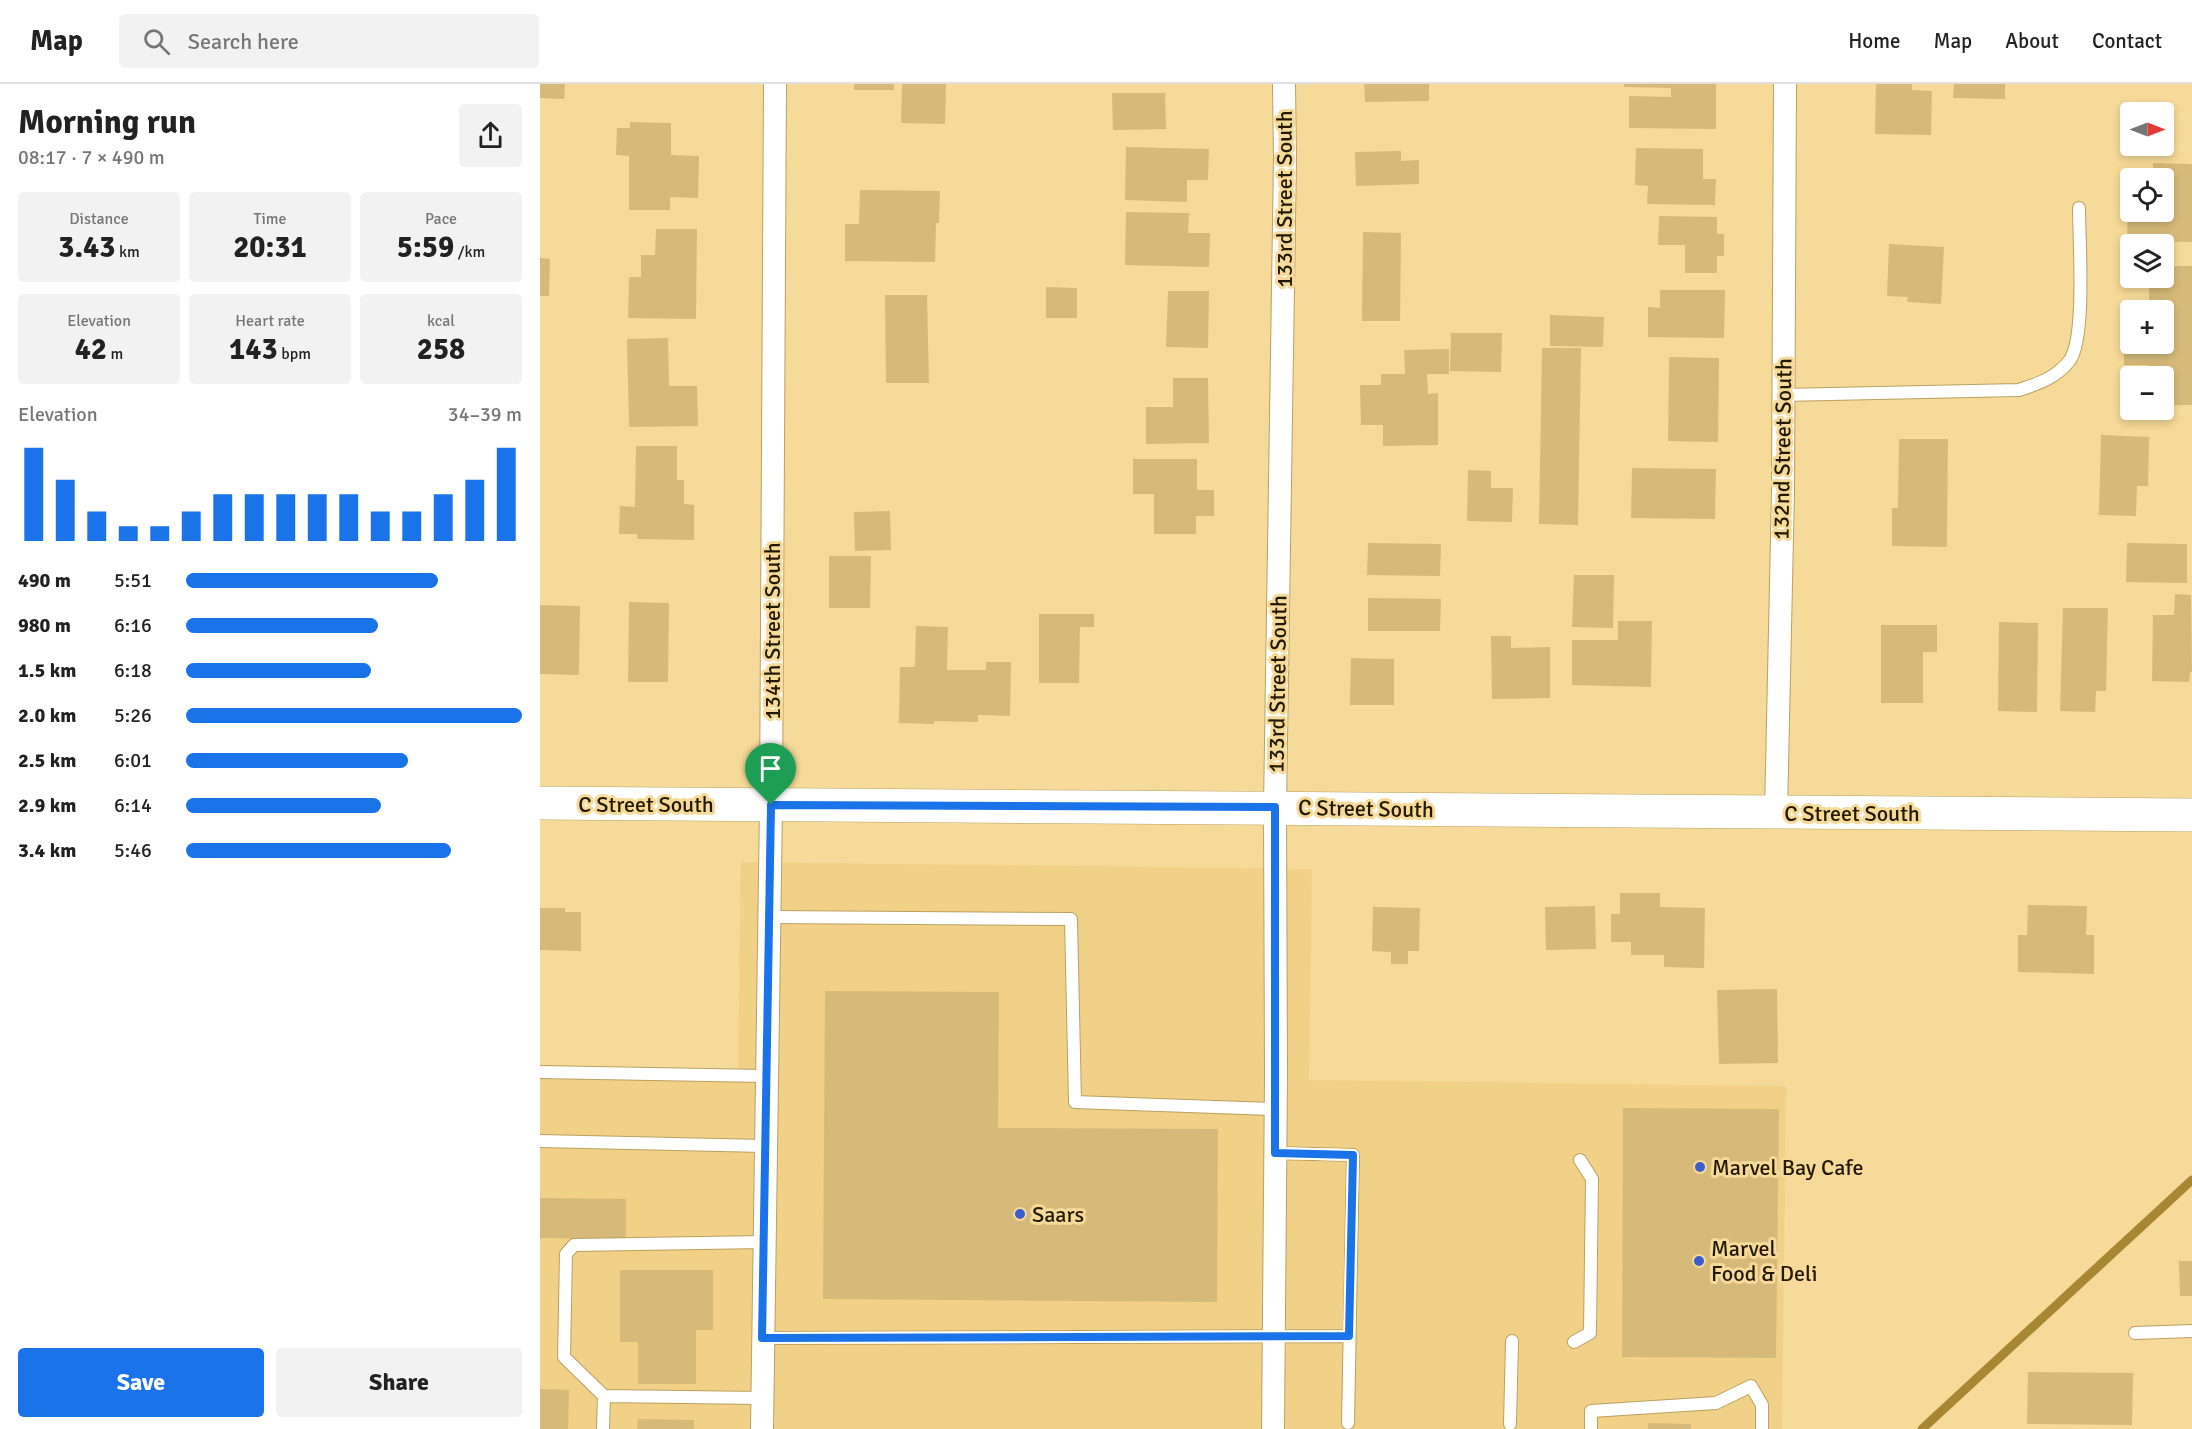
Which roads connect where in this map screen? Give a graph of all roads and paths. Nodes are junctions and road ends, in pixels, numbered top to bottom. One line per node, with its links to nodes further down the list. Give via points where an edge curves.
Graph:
1 (775, 84): 7 (street, 134th Street South)
2 (1284, 84): 8 (street, 133rd Street South)
3 (1785, 84): 5 (street, 132nd Street South)
4 (2079, 208): 5 (lane, via 2080,330 2071,359 2048,381 2019,390)
5 (1783, 395): 9 (street, 132nd Street South)
6 (540, 803): 7 (street, C Street South)
7 (771, 805): 8 (street, C Street South); 11 (street, 134th Street South)
8 (1275, 807): 9 (street, C Street South); 14 (street, 133rd Street South)
9 (1776, 813): 10 (street, C Street South)
10 (2192, 815)
11 (769, 917): 13 (street, 134th Street South); 14 (lane, via 1071,920 1075,1102)
12 (540, 1072): 13 (lane)
13 (767, 1076): 16 (street, 134th Street South)
14 (1275, 1109): 17 (street, 133rd Street South)
15 (540, 1141): 16 (lane)
16 (765, 1146): 19 (street, 134th Street South)
17 (1275, 1153): 22 (street, 133rd Street South); 23 (lane, via 1353,1155)
18 (1580, 1160): 26 (lane, via 1592,1179 1590,1333)
19 (764, 1242): 24 (street, 134th Street South); 27 (lane, via 574,1245 566,1254 564,1357)
20 (2192, 1331): 21 (lane)
21 (2135, 1333)
22 (1274, 1335): 23 (lane); 24 (lane); 33 (street, 133rd Street South)
23 (1349, 1336): 29 (lane)
24 (762, 1338): 28 (street, 134th Street South)
25 (1512, 1341): 30 (lane)
26 (1574, 1342)
27 (604, 1396): 28 (lane); 31 (lane)
28 (762, 1398): 32 (street, 134th Street South)
29 (1348, 1423)
30 (1510, 1424)
31 (603, 1429)
32 (762, 1429)
33 (1273, 1429)
34 (1591, 1429): 35 (lane, via 1591,1411 1716,1403 1751,1386 1762,1405)
35 (1762, 1429)

